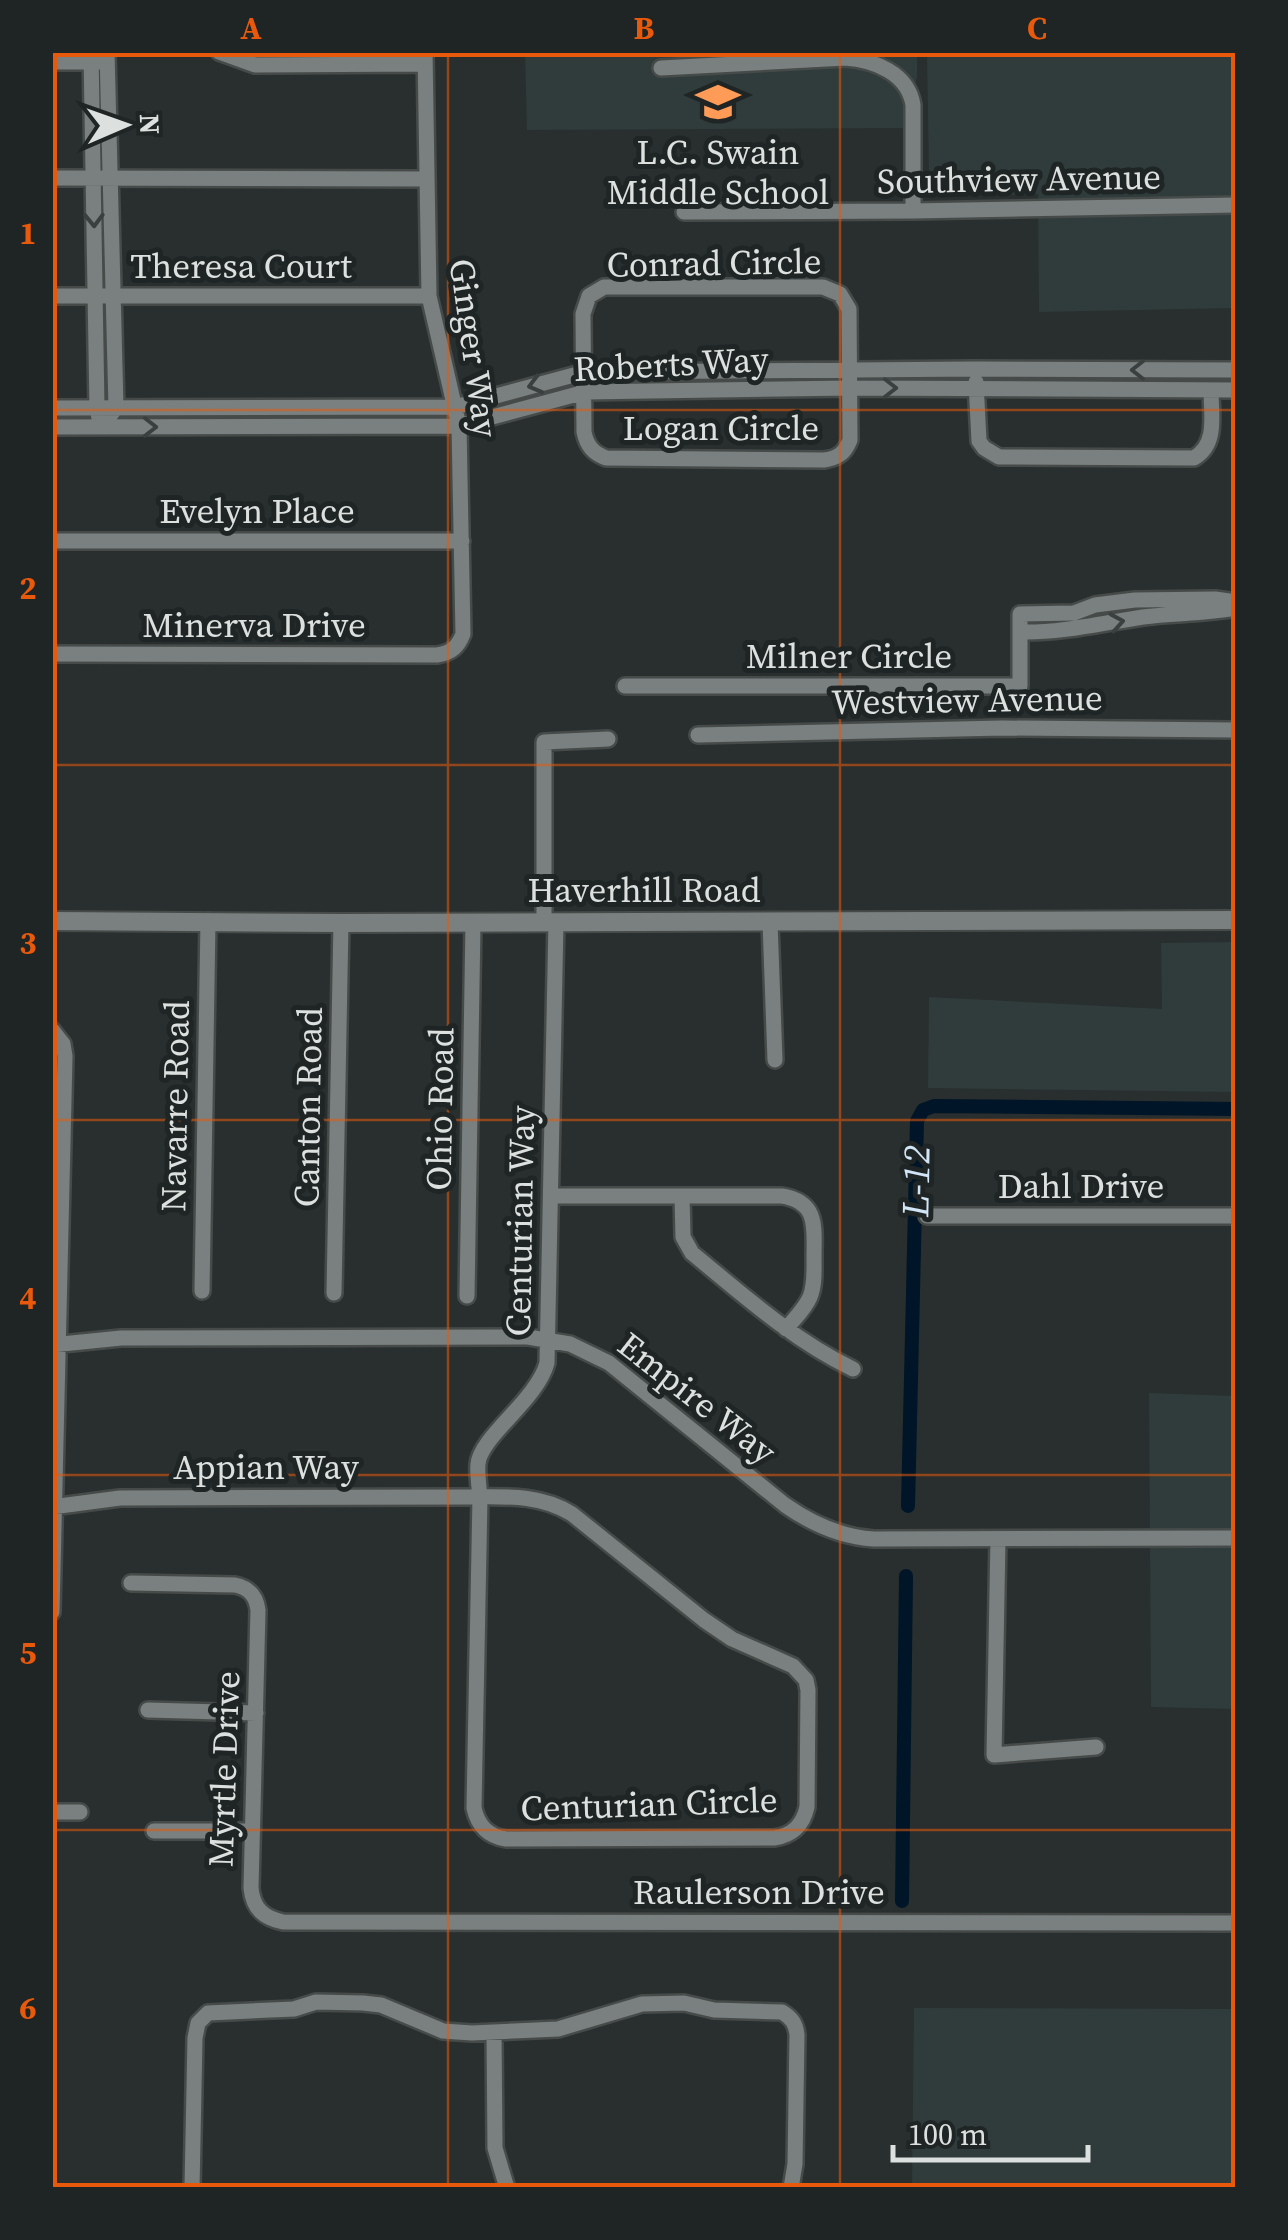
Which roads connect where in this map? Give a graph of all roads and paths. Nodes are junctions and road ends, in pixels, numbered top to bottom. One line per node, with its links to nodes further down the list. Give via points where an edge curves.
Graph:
1 (219, 52): 3 (street, via 256,65)
2 (99, 57): 4 (street); 6 (street); 8 (street)
3 (425, 58): 9 (street, Ginger Way)
4 (52, 62)
5 (661, 68): 11 (street, via 845,58 880,66 911,92)
6 (111, 177): 8 (street); 9 (street); 15 (street)
7 (52, 178): 8 (street)
8 (93, 178): 14 (street, one-way to 14)
9 (428, 180): 16 (street, Ginger Way)
10 (1236, 205): 11 (street, Southview Avenue)
11 (912, 211): 12 (street, Southview Avenue)
12 (684, 212)
13 (52, 296): 14 (street, Theresa Court)
14 (95, 296): 15 (street, Theresa Court); 28 (street)
15 (112, 296): 16 (street, Theresa Court); 29 (street)
16 (429, 296): 26 (street, Ginger Way)
17 (976, 369): 18 (street, Roberts Way); 19 (street, Roberts Way, one-way to 17); 22 (street)
18 (850, 370): 20 (street, Roberts Way); 20 (street, Conrad Circle, via 849,309 832,289 604,287 584,304); 21 (street, Conrad Circle)
19 (1236, 370)
20 (584, 372): 25 (street, Conrad Circle); 26 (street, Roberts Way, one-way to 26)
21 (850, 388): 22 (street, Roberts Way, one-way to 22); 25 (street, Roberts Way); 25 (street, Logan Circle, via 850,440 841,455 824,460 606,458 586,441)
22 (976, 389): 23 (street, Roberts Way); 23 (street, via 979,440 990,454 1166,459 1194,458 1208,447)
23 (1211, 390): 24 (street, Roberts Way)
24 (1236, 390)
25 (585, 392): 30 (street, Roberts Way)
26 (455, 407): 29 (street, Roberts Way); 30 (street, Ginger Way)
27 (52, 408): 28 (street, Roberts Way)
28 (97, 408): 29 (street, Roberts Way); 32 (street)
29 (116, 408): 32 (street)
30 (459, 426): 32 (street, Roberts Way, one-way to 30); 33 (street, Ginger Way)
31 (52, 427): 32 (street, Roberts Way)
32 (101, 428)
33 (462, 540): 34 (street, Evelyn Place); 37 (street, Ginger Way, via 463,634)
34 (52, 541)
35 (1236, 605): 36 (street, Milner Circle, one-way to 35); 36 (street, Milner Circle, via 1216,599 1135,600 1020,614)
36 (1020, 632): 39 (street, Milner Circle, via 1020,686)
37 (454, 649): 38 (street, Minerva Drive, via 438,655)
38 (52, 654)
39 (624, 686)
40 (1236, 730): 41 (street, Westview Avenue)
41 (698, 735)
42 (608, 740): 46 (street, Centurian Way, via 544,742)
43 (1236, 920): 47 (street, Haverhill Road)
44 (52, 921): 45 (street, Haverhill Road)
45 (208, 921): 48 (street, Haverhill Road); 57 (street, Navarre Road)
46 (550, 922): 47 (street, Haverhill Road); 49 (street, Haverhill Road); 53 (street, Centurian Way)
47 (770, 922): 51 (street)
48 (341, 923): 49 (street, Haverhill Road); 58 (street, Canton Road)
49 (472, 923): 59 (street, Ohio Road)
50 (52, 1030): 52 (street, via 65,1056)
51 (775, 1060)
52 (58, 1177): 62 (street)
53 (551, 1196): 54 (street); 61 (street, Centurian Way)
54 (682, 1196): 60 (street, via 683,1237 692,1253); 60 (street, via 782,1196 809,1210 813,1286)
55 (927, 1216): 56 (street, Dahl Drive)
56 (1236, 1216)
57 (202, 1291)
58 (334, 1293)
59 (467, 1296)
60 (786, 1329): 63 (street)
61 (548, 1339): 62 (street, Empire Way, via 140,1338); 64 (street, Centurian Way, via 540,1382 480,1455); 67 (street, Empire Way, via 609,1363 784,1505 822,1527 874,1539)
62 (56, 1344): 65 (street)
63 (854, 1369)
64 (480, 1497): 64 (street, Centurian Circle, via 474,1808 481,1826 506,1838 774,1838 793,1832 807,1807 808,1690 800,1672 704,1620 563,1508 533,1498); 65 (street, Appian Way, via 120,1498)
65 (54, 1507): 69 (street)
66 (1236, 1538): 67 (street, Empire Way)
67 (998, 1539): 72 (street, via 994,1755)
68 (131, 1583): 71 (street, Myrtle Drive, via 252,1592 258,1610)
69 (52, 1612)
70 (148, 1710): 71 (street)
71 (256, 1712): 76 (street, Myrtle Drive)
72 (1096, 1747)
73 (52, 1812): 74 (street)
74 (80, 1812)
75 (154, 1831): 76 (street)
76 (252, 1831): 77 (street, Myrtle Drive, via 252,1898 263,1914)
77 (283, 1922): 78 (street, Raulerson Drive)
78 (1236, 1923)
79 (494, 2032): 80 (street, via 443,2031 363,2003 208,2013 195,2038); 81 (street, via 495,2148); 82 (street, via 558,2029 642,2004 782,2012 798,2034)
80 (192, 2188)
81 (507, 2188)
82 (791, 2188)

